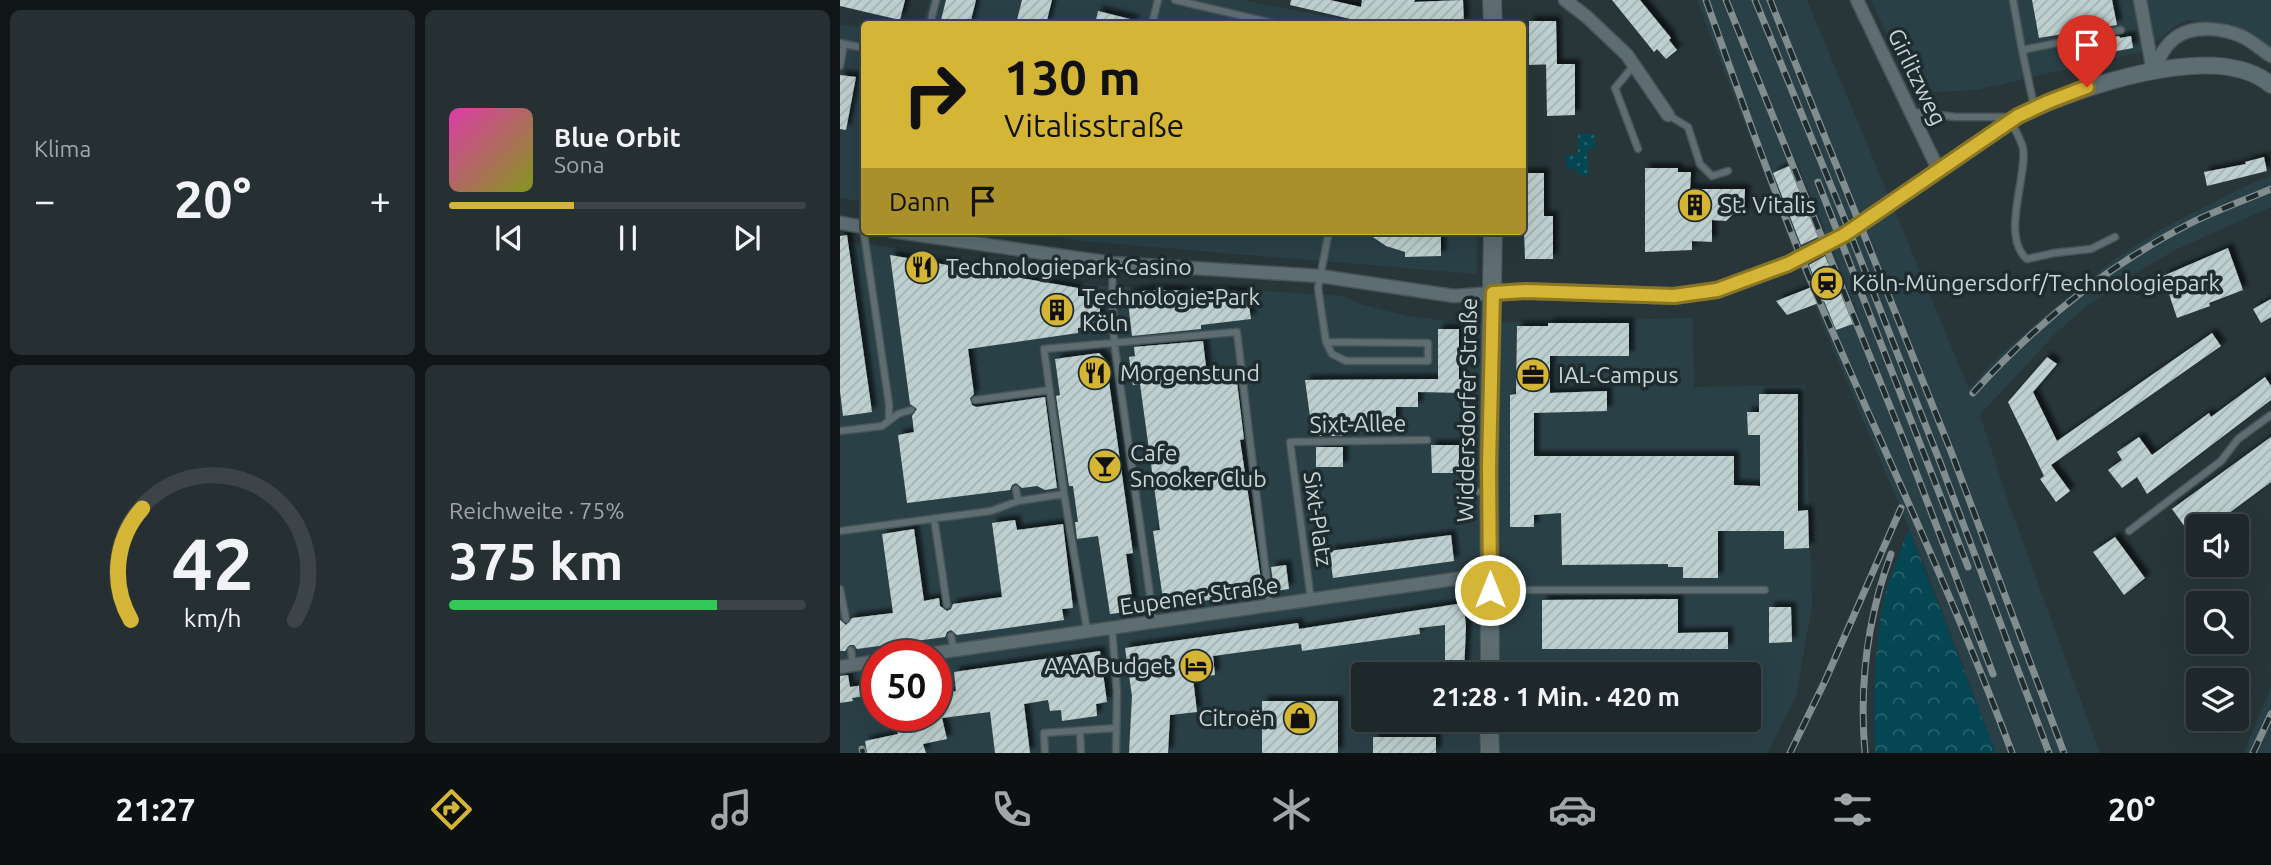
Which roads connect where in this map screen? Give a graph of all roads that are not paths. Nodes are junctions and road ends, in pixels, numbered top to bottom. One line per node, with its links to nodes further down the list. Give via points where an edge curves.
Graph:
1 (936, 0): 9 (lane)
2 (1158, 0): 10 (lane)
3 (1175, 0): 11 (lane)
4 (1492, 0): 12 (main road)
5 (1565, 0): 18 (street)
6 (1857, 0): 23 (street, Girlitzweg)
7 (2013, 0): 16 (lane)
8 (2140, 0): 20 (street)
9 (931, 21)
10 (1153, 21)
11 (1264, 21)
12 (1493, 21)
13 (2121, 30): 16 (lane)
14 (842, 44): 15 (lane); 19 (lane)
15 (861, 47)
16 (2022, 50): 22 (lane)
17 (2271, 56): 20 (street, via 2243,37 2189,31 2175,37)
18 (1635, 64): 24 (street); 26 (lane, via 1615,88)
19 (840, 66)
20 (2153, 72): 21 (street, via 2208,65 2234,67); 22 (street, via 2087,87)
21 (2271, 85)
22 (2035, 108): 25 (street)
23 (1910, 112): 25 (lane); 28 (street, Girlitzweg)
24 (1668, 115): 27 (lane, via 1688,127 1700,164 1712,176)
25 (2015, 119): 28 (street); 35 (lane, via 2023,148 2015,206 2022,255 2027,259 2091,249)
26 (1638, 149)
27 (1728, 171)
28 (1939, 171): 38 (street, via 1813,253 1717,290 1674,296)
29 (840, 223): 30 (street)
30 (861, 226)
31 (865, 235): 45 (lane)
32 (918, 235): 36 (street)
33 (1328, 235): 37 (lane)
34 (1493, 235): 38 (main road, Widdersdorfer Straße)
35 (2115, 237)
36 (1112, 264): 37 (street); 39 (lane)
37 (1320, 276): 38 (street, via 1454,296); 40 (lane)
38 (1493, 293): 51 (main road, Widdersdorfer Straße)
39 (1114, 341): 41 (lane, via 1044,349); 62 (lane, via 1237,332); 64 (lane)
40 (1326, 342): 40 (lane, via 1428,342 1428,361 1346,361 1332,354)
41 (1050, 390): 42 (lane); 52 (lane)
42 (975, 400)
43 (911, 410): 45 (lane)
44 (2271, 415): 56 (lane, via 2238,439 2221,461)
45 (890, 420): 46 (lane, via 882,426)
46 (840, 431)
47 (1427, 440): 48 (lane, Sixt-Allee)
48 (1290, 442): 60 (lane, Sixt-Platz)
49 (1016, 489): 53 (lane)
50 (1464, 491): 51 (lane)
51 (1490, 492): 57 (main road, Widdersdorfer Straße)
52 (1064, 494): 53 (lane); 66 (lane)
53 (1018, 501): 54 (lane, via 991,511)
54 (934, 518): 55 (lane); 61 (lane)
55 (840, 531)
56 (2129, 531)
57 (1490, 582): 59 (lane); 60 (street, Eupener Straße); 70 (main road, Widdersdorfer Straße)
58 (840, 589): 63 (lane)
59 (1765, 590)
60 (1311, 600): 62 (street, Eupener Straße)
61 (947, 605)
62 (1270, 607): 64 (street, Eupener Straße)
63 (846, 619)
64 (1154, 623): 65 (street, Eupener Straße)
65 (1112, 629): 66 (street, Eupener Straße); 72 (lane)
66 (1088, 632): 69 (street, Eupener Straße)
67 (951, 636): 69 (lane)
68 (851, 650): 71 (lane)
69 (954, 651)
70 (1490, 662)
71 (846, 666)
72 (1116, 728): 73 (lane); 77 (lane)
73 (1080, 731): 75 (lane, via 1044,733); 76 (lane)
74 (1489, 732): 78 (main road)
75 (1045, 753)
76 (1081, 753)
77 (1116, 753)
78 (1490, 753)

